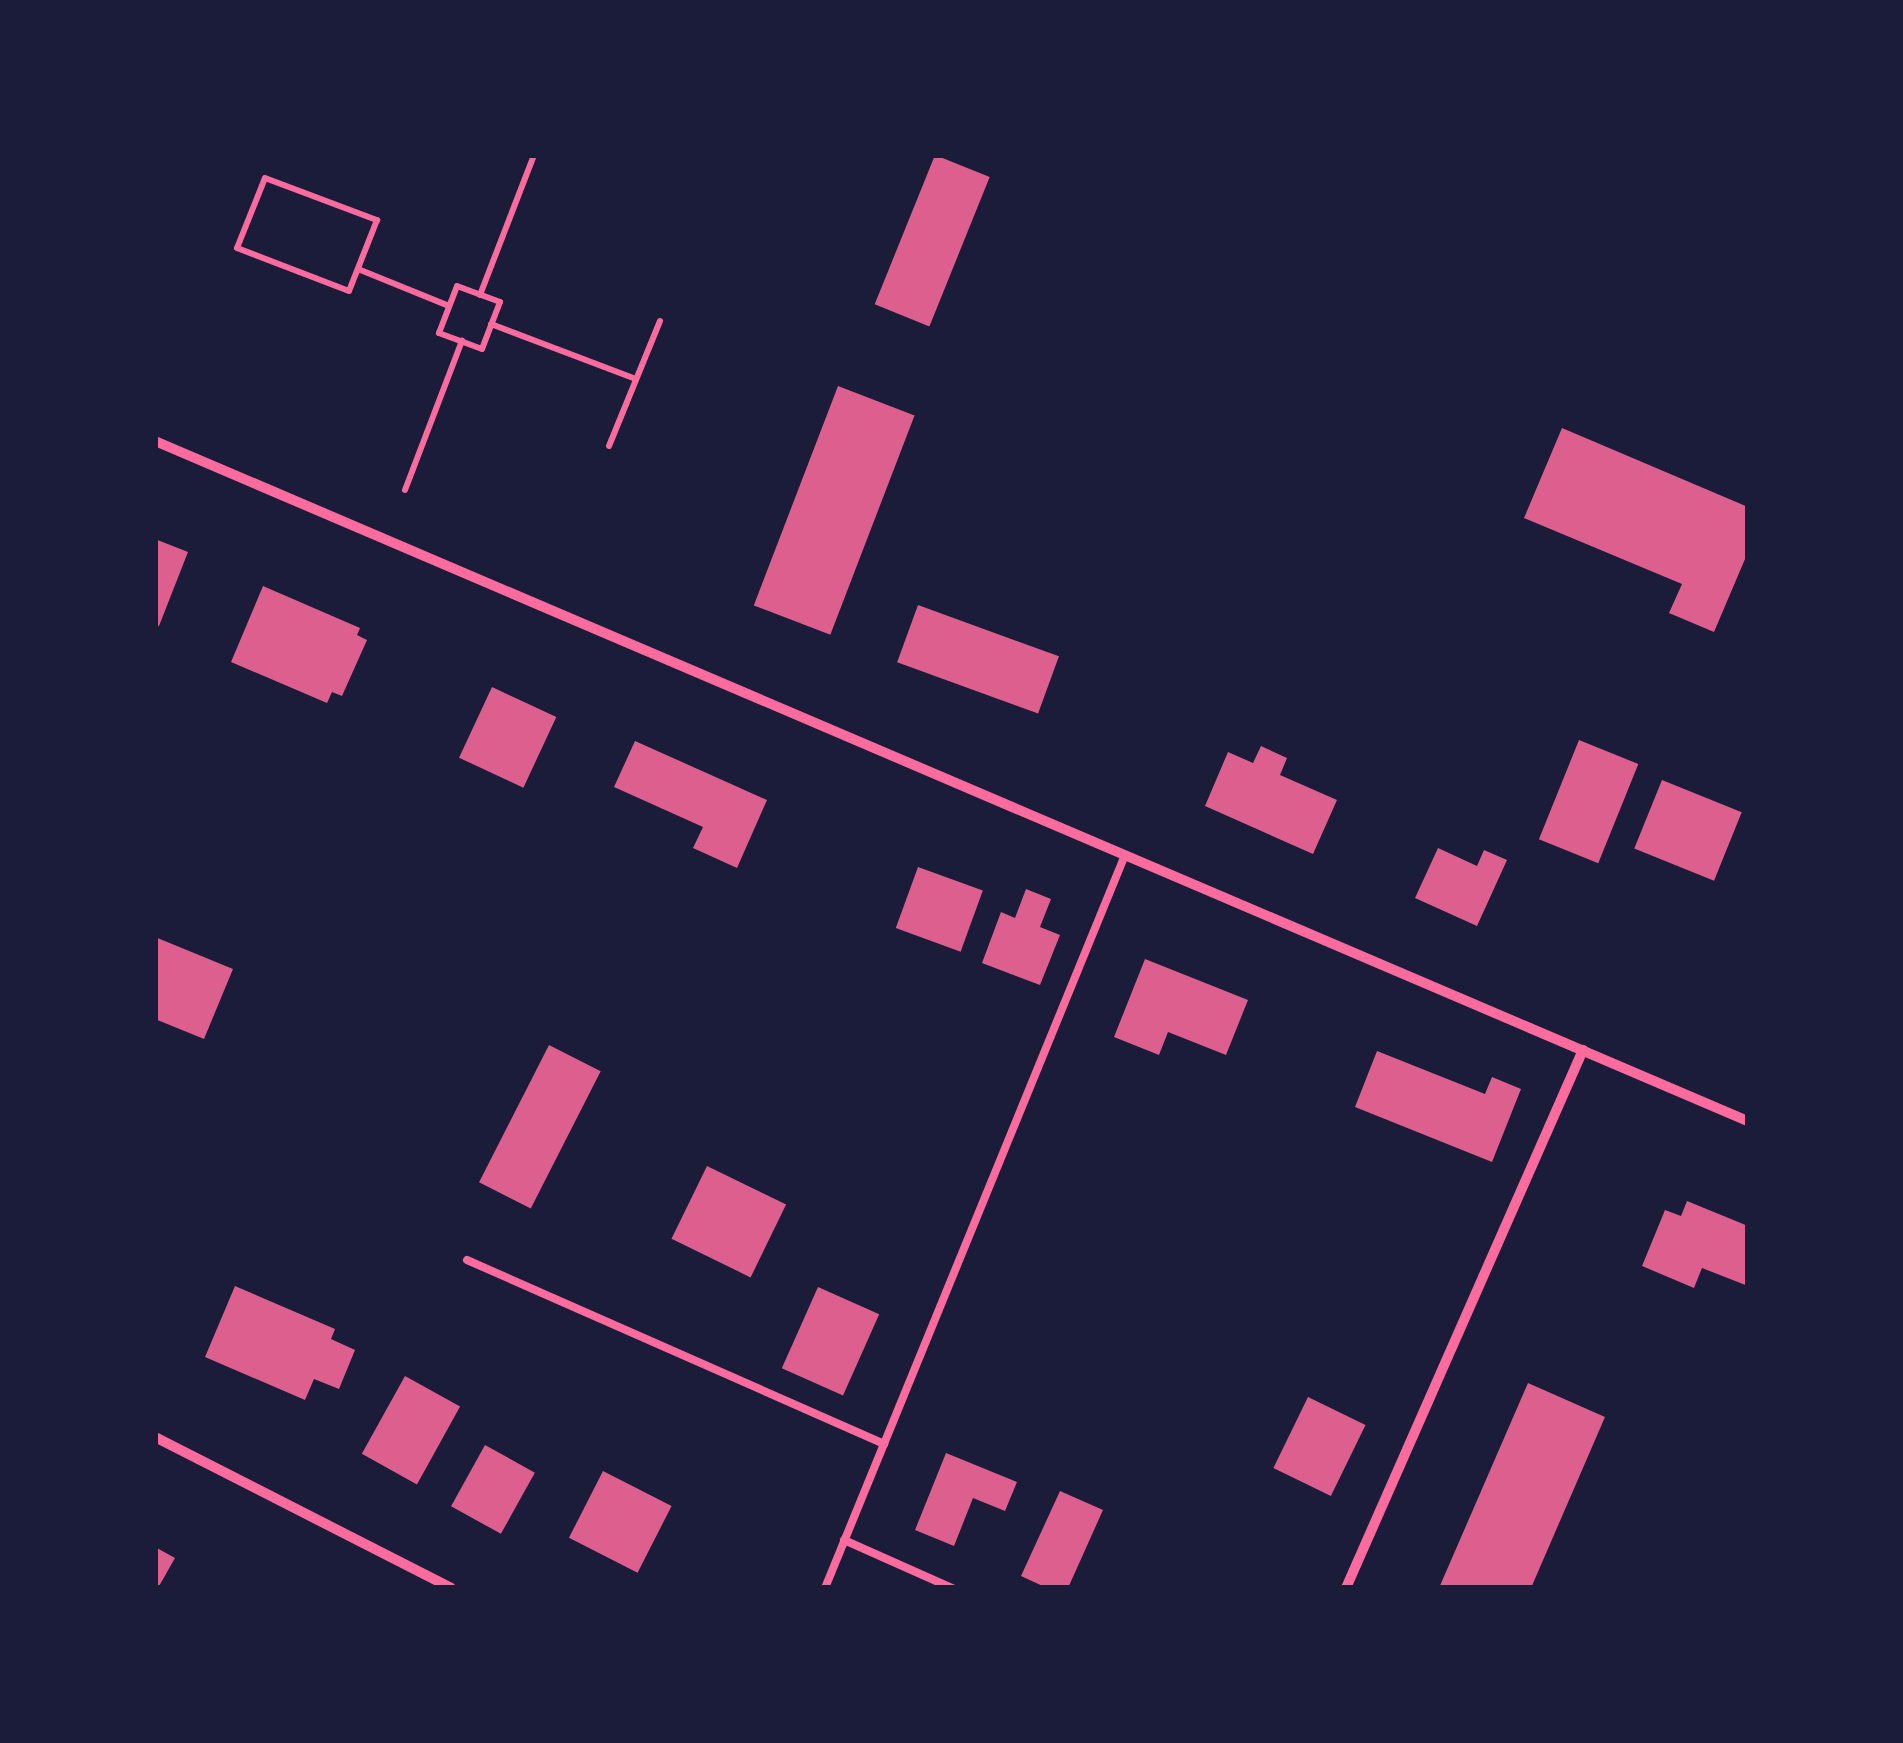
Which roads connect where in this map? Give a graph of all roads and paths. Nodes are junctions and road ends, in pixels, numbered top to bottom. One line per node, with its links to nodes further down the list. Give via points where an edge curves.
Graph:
1 (534, 155): 3 (path)
2 (358, 270): 2 (path, via 350,291 238,248 265,178 376,220); 4 (path)
3 (480, 294): 4 (path, via 456,286); 6 (path, via 500,302)
4 (449, 306): 7 (path, via 439,333)
5 (660, 321): 8 (path)
6 (492, 324): 7 (path, via 482,349); 8 (path)
7 (462, 342): 11 (path)
8 (636, 378): 10 (path)
9 (155, 441): 12 (street)
10 (609, 446)
11 (405, 490)
12 (1125, 855): 13 (street); 17 (lane)
13 (1582, 1050): 14 (street); 22 (street)
14 (1748, 1121)
15 (467, 1260): 17 (lane)
16 (155, 1438): 19 (street)
17 (884, 1444): 18 (lane)
18 (844, 1540): 20 (lane); 21 (lane)
19 (451, 1588)
20 (824, 1588)
21 (952, 1588)
22 (1346, 1588)

